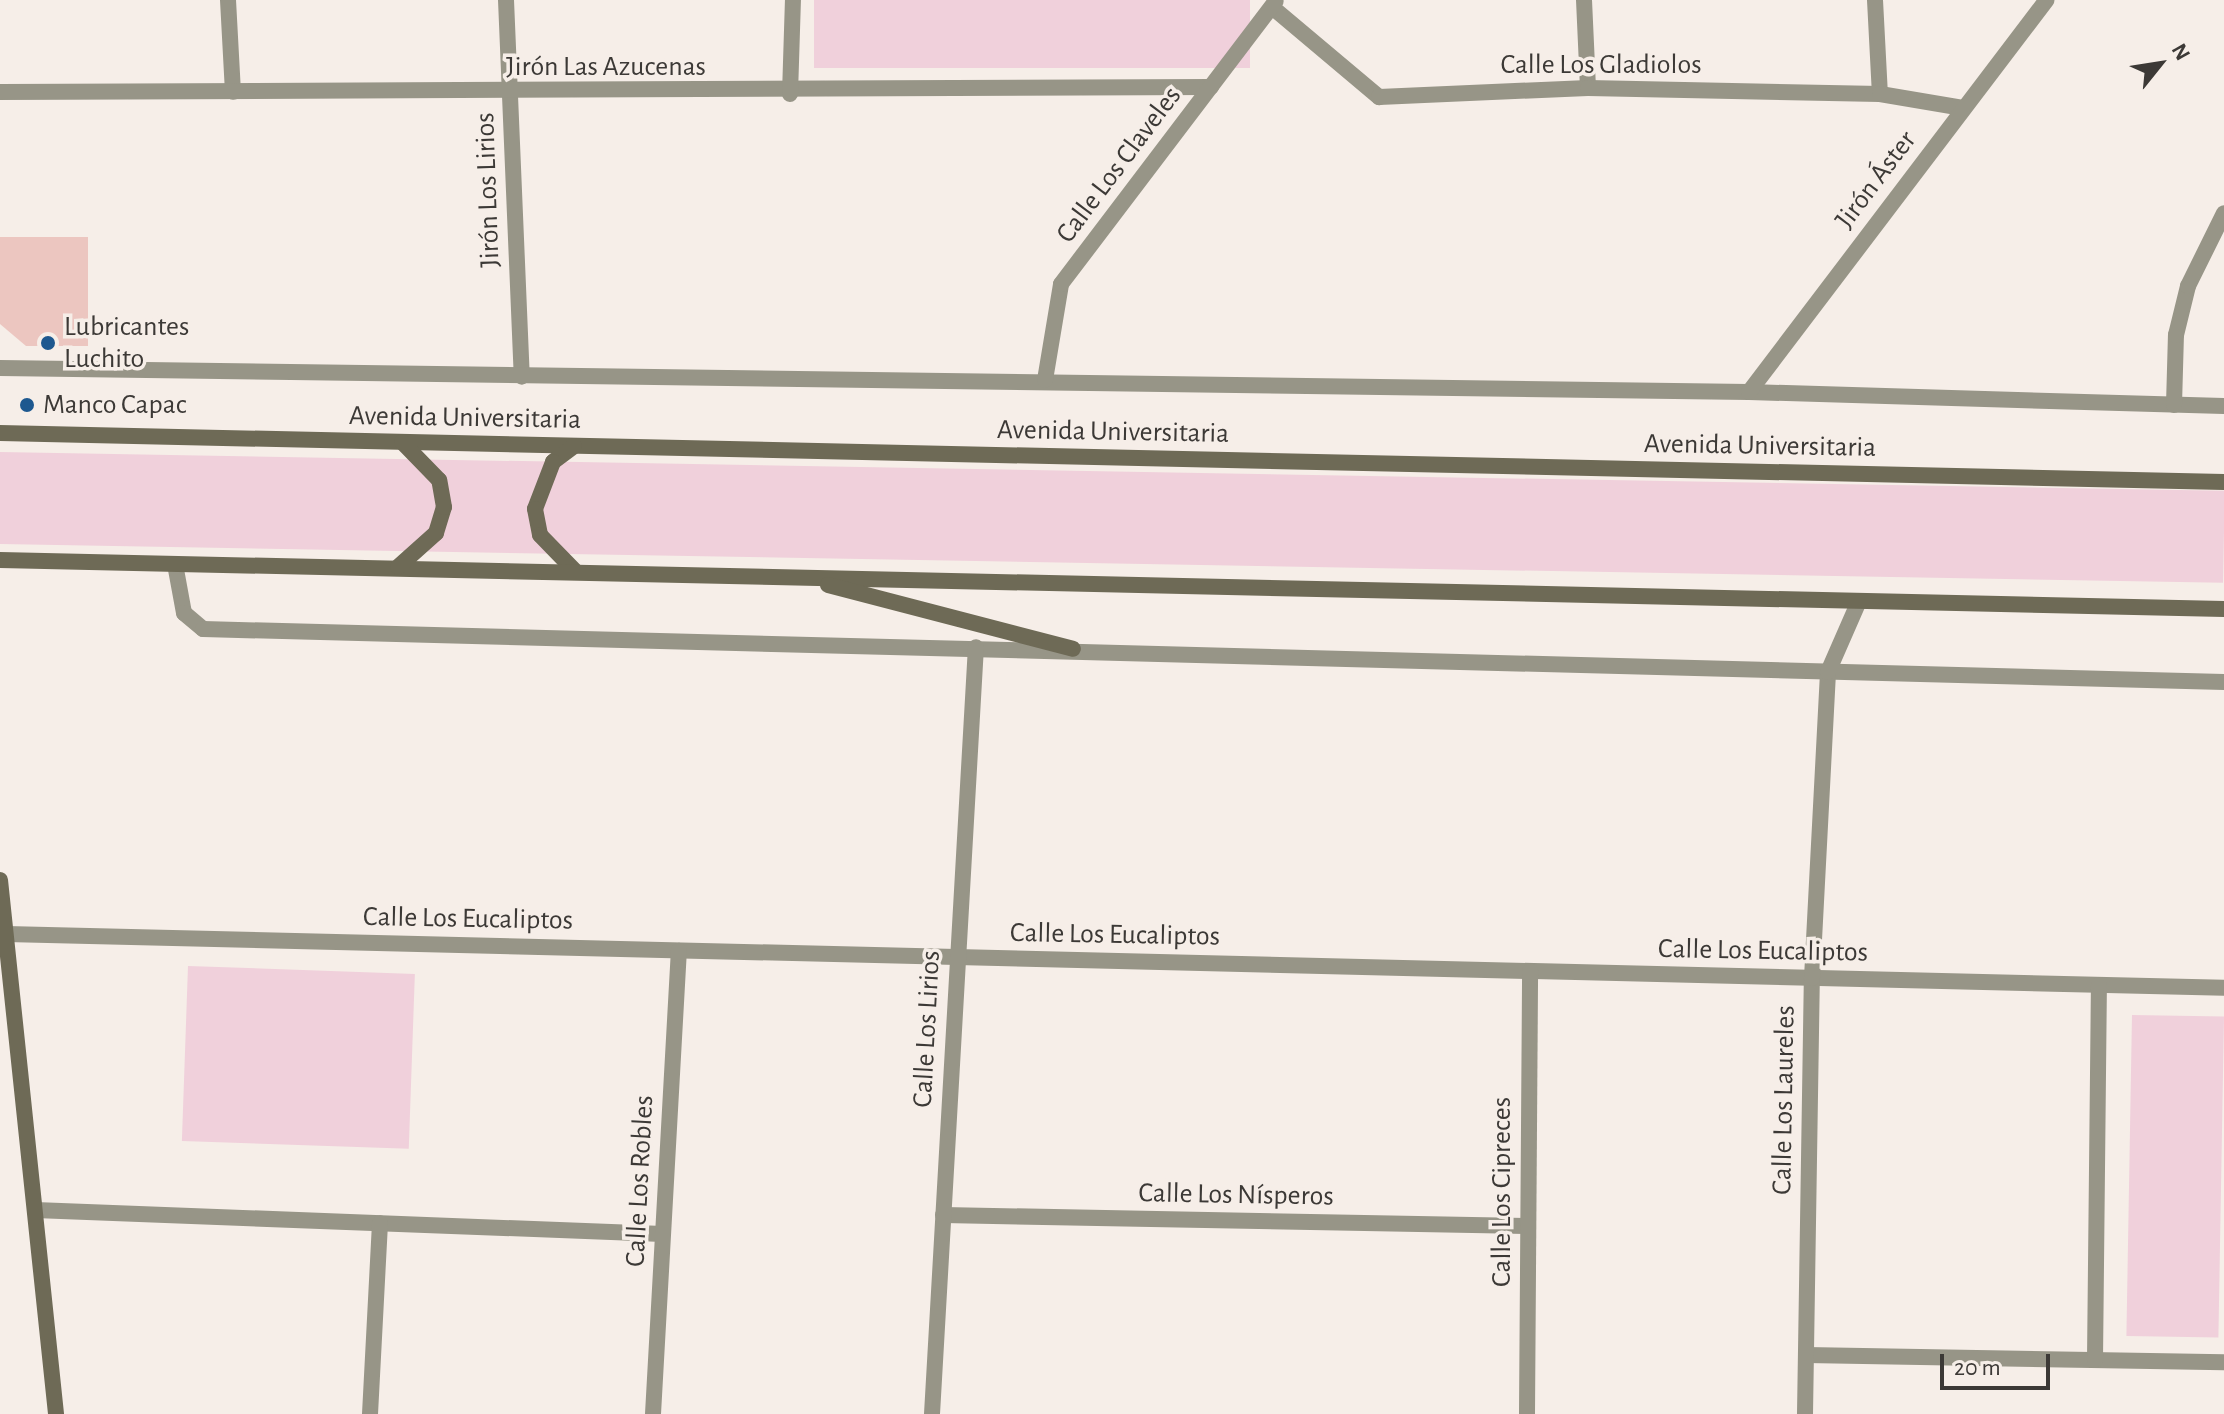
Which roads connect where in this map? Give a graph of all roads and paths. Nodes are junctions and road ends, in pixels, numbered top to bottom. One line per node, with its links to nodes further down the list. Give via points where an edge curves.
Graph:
1 (228, 0): 11 (street)
2 (506, 0): 12 (street, Jirón Los Lirios)
3 (793, 0): 13 (street)
4 (1584, 0): 9 (street)
5 (1875, 0): 14 (street)
6 (2047, 0): 15 (street, Jirón Áster)
7 (1274, 4): 8 (street, Calle Los Claveles); 9 (street, Calle Los Gladiolos, via 1379,97)
8 (1211, 87): 13 (street, Jirón Las Azucenas); 19 (street, Calle Los Claveles, via 1061,284)
9 (1588, 88): 14 (street, Calle Los Gladiolos)
10 (0, 92): 11 (street, Jirón Las Azucenas)
11 (233, 92): 12 (street, Jirón Las Azucenas)
12 (510, 92): 13 (street, Jirón Las Azucenas); 18 (street, Jirón Los Lirios)
13 (790, 94)
14 (1880, 94): 15 (street, Calle Los Gladiolos)
15 (1963, 108): 20 (street, Jirón Áster)
16 (2224, 213): 21 (street, via 2188,286 2176,335)
17 (0, 368): 18 (street, Avenida Universitaria)
18 (522, 377): 19 (street, Avenida Universitaria)
19 (1045, 380): 20 (street, Avenida Universitaria)
20 (1749, 392): 21 (street, Avenida Universitaria)
21 (2174, 405): 22 (street, Avenida Universitaria)
22 (2224, 406)
23 (0, 433): 24 (main road, Avenida Universitaria)
24 (402, 442): 25 (main road, Avenida Universitaria); 29 (main road, via 432,469 444,507 420,555)
25 (574, 446): 26 (main road, Avenida Universitaria); 30 (main road, via 546,473 535,509 554,556)
26 (2224, 482)
27 (0, 560): 28 (main road)
28 (175, 564): 29 (main road); 34 (street, via 184,613 203,629)
29 (396, 568): 30 (main road)
30 (575, 571): 31 (main road)
31 (799, 577): 32 (main road); 35 (main road)
32 (1859, 601): 33 (main road); 36 (street, Calle Los Laureles)
33 (2224, 609)
34 (976, 647): 35 (street); 41 (street, Calle Los Lirios)
35 (1073, 649): 36 (street)
36 (1828, 672): 37 (street); 43 (street, Calle Los Laureles)
37 (2224, 682)
38 (0, 880): 39 (main road)
39 (6, 934): 40 (street, Calle Los Eucaliptos); 46 (main road)
40 (679, 951): 41 (street, Calle Los Eucaliptos); 50 (street, Calle Los Robles)
41 (957, 957): 42 (street, Calle Los Eucaliptos); 47 (street, Calle Los Lirios)
42 (1530, 971): 43 (street, Calle Los Eucaliptos); 49 (street, Calle Los Cipreces)
43 (1812, 978): 44 (street, Calle Los Eucaliptos); 51 (street, Calle Los Laureles)
44 (2099, 985): 45 (street, Calle Los Eucaliptos); 52 (street)
45 (2224, 988)
46 (35, 1210): 48 (street); 54 (main road)
47 (943, 1215): 49 (street, Calle Los Nísperos); 57 (street, Calle Los Lirios)
48 (380, 1223): 50 (street); 55 (street)
49 (1528, 1226): 58 (street, Calle Los Cipreces)
50 (663, 1234): 56 (street, Calle Los Robles)
51 (1806, 1355): 52 (street); 59 (street, Calle Los Laureles)
52 (2095, 1360): 53 (street)
53 (2224, 1362)
54 (56, 1414)
55 (370, 1414)
56 (653, 1414)
57 (932, 1414)
58 (1527, 1414)
59 (1805, 1414)

